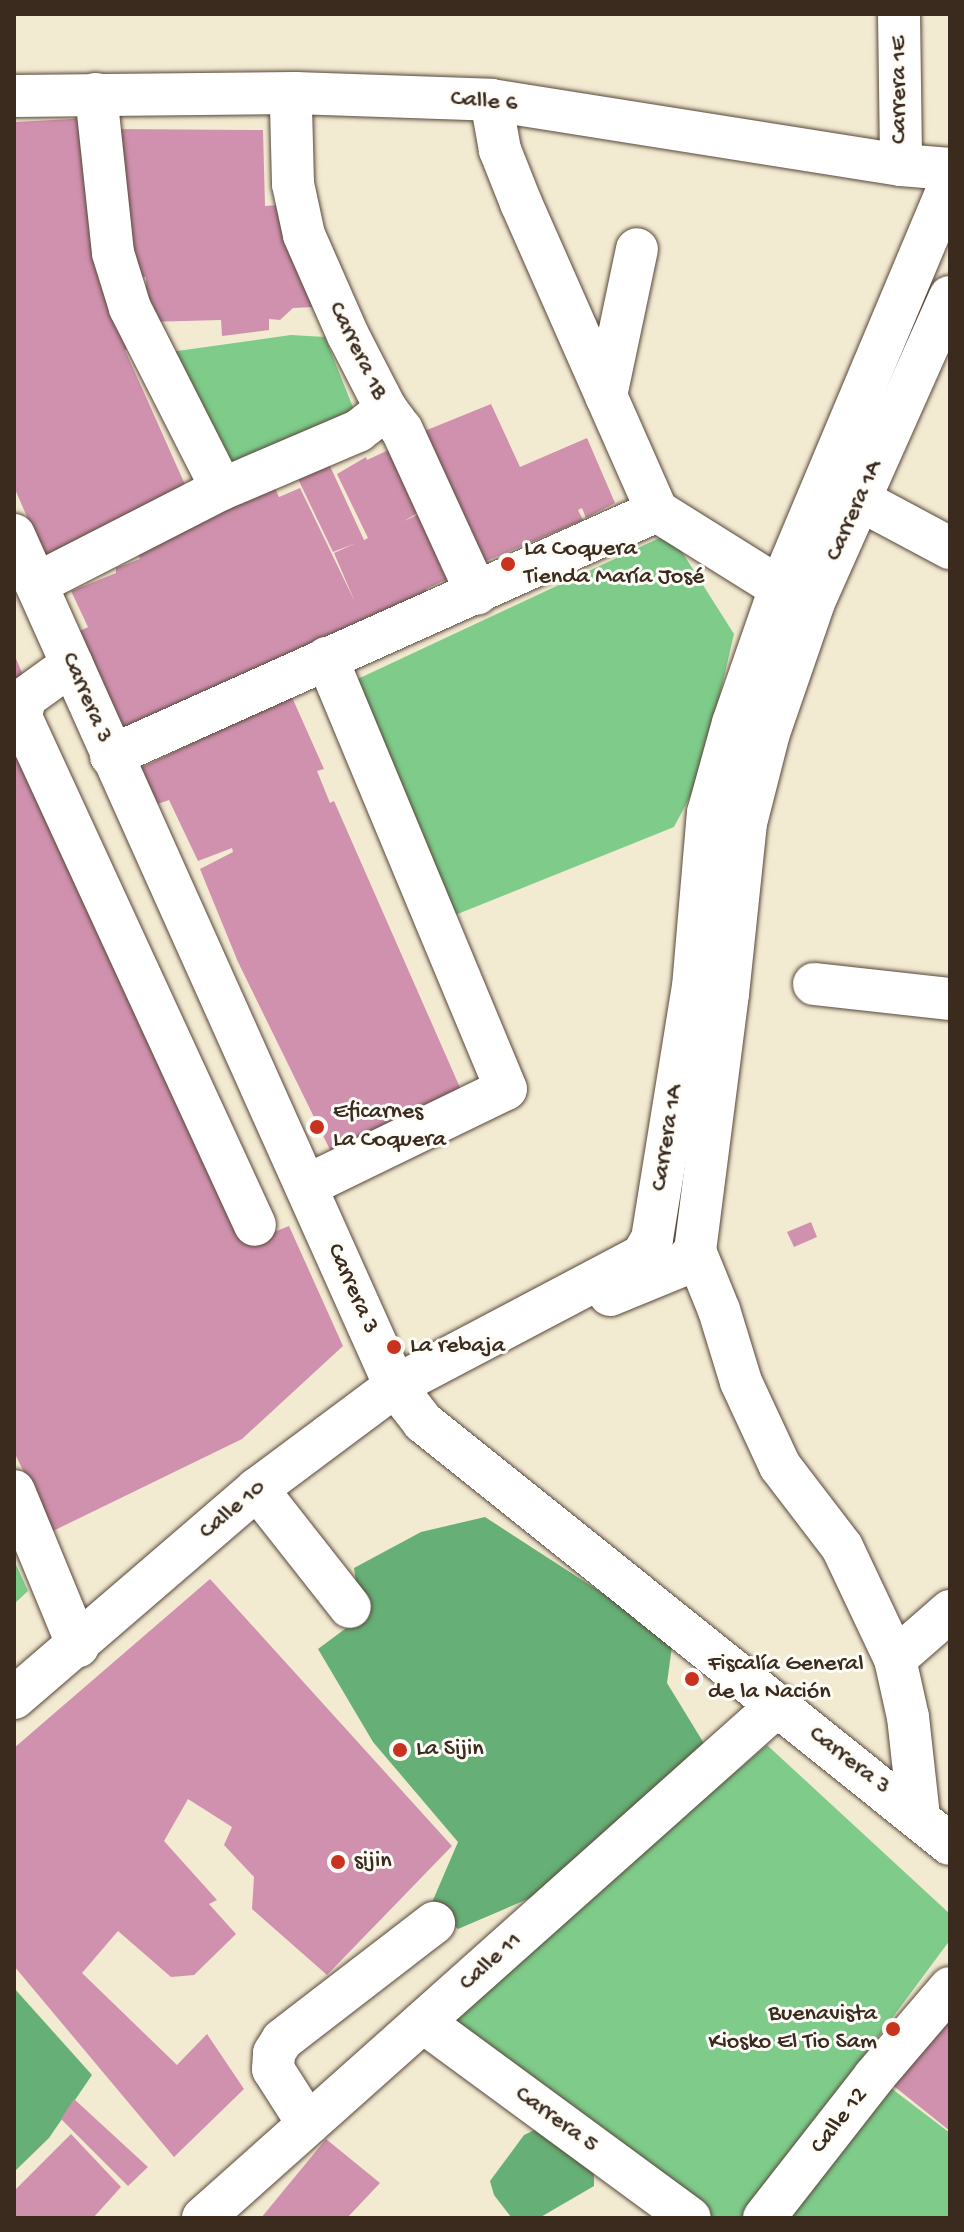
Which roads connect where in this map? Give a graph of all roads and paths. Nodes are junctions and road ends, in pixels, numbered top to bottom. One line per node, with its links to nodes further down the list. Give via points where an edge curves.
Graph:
1 (899, 14): 6 (street, Carrera 1E)
2 (295, 93): 3 (street, Calle 6); 5 (street, Calle 6); 12 (street, Carrera 1B, via 293,184 304,235)
3 (96, 94): 4 (street, Calle 6); 13 (street, via 113,253 130,308)
4 (14, 96)
5 (491, 100): 6 (street, Calle 6); 11 (street, via 500,150)
6 (901, 165): 7 (street, Calle 6)
7 (950, 169)
8 (950, 184): 19 (street, Carrera 1A)
9 (637, 249): 11 (street)
10 (950, 297): 14 (street, Carrera 1A)
11 (606, 396): 15 (street)
12 (386, 409): 13 (street, via 358,431); 20 (street, Carrera 1B, via 402,430)
13 (222, 489): 18 (street)
14 (860, 500): 17 (street); 30 (street, Carrera 1A, via 814,602 769,733 746,823)
15 (657, 511): 19 (street); 20 (street)
16 (14, 535): 18 (street, Carrera 3)
17 (950, 548)
18 (36, 584): 22 (street, Carrera 3)
19 (780, 588): 31 (street, Carrera 1A, via 708,813 693,987 652,1239 642,1256)
20 (477, 594): 21 (street)
21 (327, 658): 23 (street); 28 (street, via 506,1089)
22 (72, 664): 23 (street, Carrera 3); 27 (street, via 25,698 21,717)
23 (111, 756): 26 (street, Carrera 3)
24 (814, 984): 25 (street)
25 (950, 999)
26 (230, 1019): 27 (street); 28 (street, Carrera 3)
27 (172, 1045): 29 (street)
28 (306, 1186): 32 (street, Carrera 3)
29 (255, 1225)
30 (695, 1251): 31 (street, via 681,1266 657,1278); 38 (street, Carrera 1A, via 741,1382 780,1466 842,1547)
31 (469, 1344): 32 (street, Calle 10)
32 (395, 1386): 33 (street, Calle 10); 40 (street, Carrera 3, via 423,1422)
33 (257, 1489): 35 (street); 37 (street, Calle 10)
34 (14, 1491): 37 (street)
35 (350, 1607)
36 (950, 1611): 38 (street)
37 (78, 1646): 39 (street, Calle 10)
38 (895, 1659): 41 (street, Carrera 1A, via 908,1717)
39 (14, 1698)
40 (778, 1705): 41 (street, Carrera 3); 45 (street, Calle 11)
41 (919, 1816): 42 (street, Carrera 3)
42 (950, 1844)
43 (434, 1923): 46 (street, via 282,2040 273,2069)
44 (950, 1988): 49 (street, Calle 12)
45 (423, 2022): 46 (street, Calle 11); 48 (street, Carrera 5)
46 (308, 2124): 47 (street, Calle 11)
47 (203, 2218)
48 (690, 2218)
49 (764, 2218)

